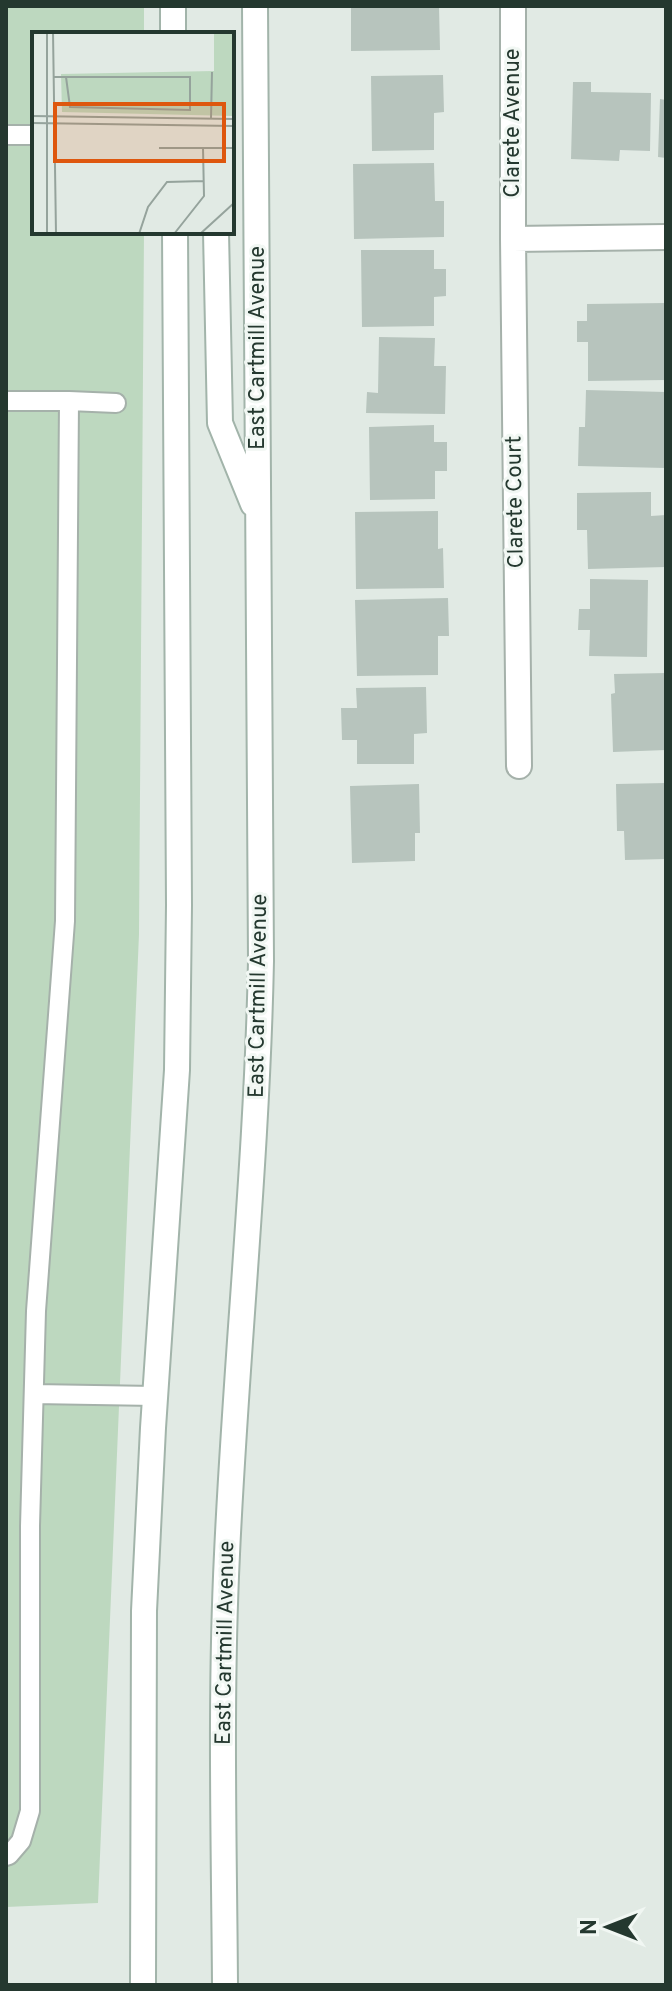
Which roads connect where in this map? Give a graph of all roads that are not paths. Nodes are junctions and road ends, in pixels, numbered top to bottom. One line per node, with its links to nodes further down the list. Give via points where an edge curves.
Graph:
1 (173, 6): 4 (main road)
2 (255, 6): 14 (main road, East Cartmill Avenue)
3 (513, 6): 10 (main road, Clarete Avenue)
4 (173, 32)
5 (6, 135): 6 (lane)
6 (32, 135)
7 (175, 234): 17 (main road, via 178,1016)
8 (216, 234): 14 (main road, via 220,423)
9 (666, 237): 10 (main road)
10 (513, 239): 15 (main road, Clarete Court)
11 (6, 401): 12 (lane)
12 (69, 401): 13 (lane); 16 (lane, via 65,921)
13 (116, 403)
14 (259, 517): 20 (main road, East Cartmill Avenue, via 260,1009 227,1555)
15 (519, 766)
16 (34, 1394): 17 (lane); 18 (lane, via 30,1811 21,1841)
17 (155, 1396): 19 (main road, via 144,1611)
18 (6, 1856)
19 (143, 1985)
20 (225, 1985)

